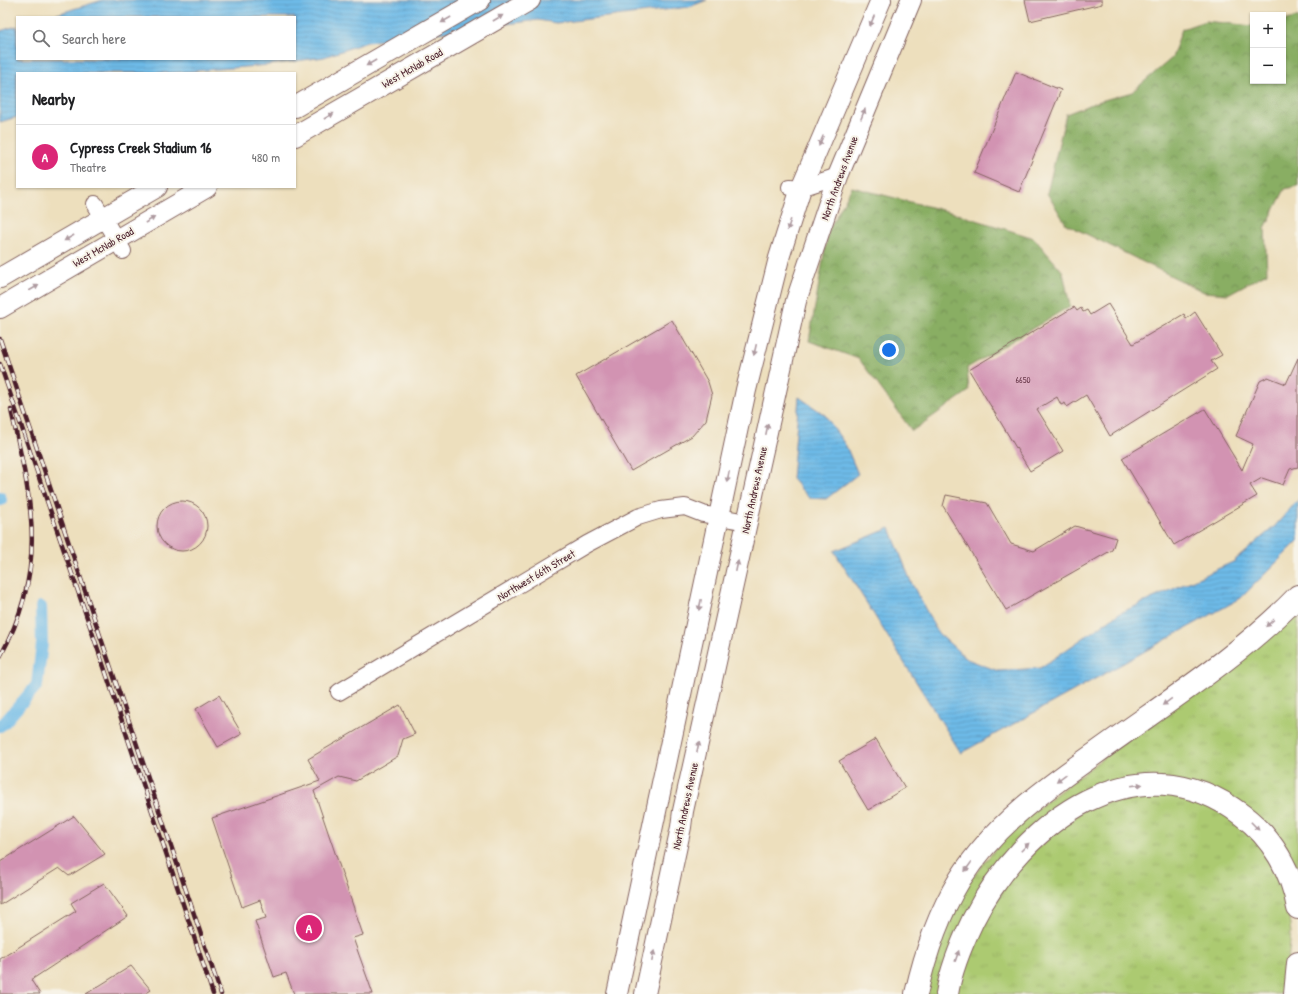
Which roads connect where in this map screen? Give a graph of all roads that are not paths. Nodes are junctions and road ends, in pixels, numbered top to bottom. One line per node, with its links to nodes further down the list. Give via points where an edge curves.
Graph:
1 (480, 0): 5 (main road, one-way to 5)
2 (530, 0): 6 (main road, West McNab Road, one-way to 2)
3 (881, 0): 10 (main road, one-way to 10)
4 (911, 0): 7 (main road, North Andrews Avenue, one-way to 4)
5 (296, 106)
6 (296, 135)
7 (838, 176): 10 (street); 16 (main road, North Andrews Avenue, one-way to 7, via 796,302)
8 (155, 188): 11 (main road)
9 (205, 188): 12 (main road, West McNab Road, one-way to 9)
10 (796, 188): 15 (main road, one-way to 15, via 760,330)
11 (99, 211): 12 (street); 13 (main road, one-way to 13)
12 (119, 245): 14 (main road, West McNab Road, one-way to 12)
13 (0, 278)
14 (0, 308)
15 (719, 517): 16 (street, Northwest 66th Street); 18 (street, Northwest 66th Street, via 685,507 661,510 638,517 587,544); 21 (main road, one-way to 21)
16 (747, 522): 22 (main road, North Andrews Avenue, one-way to 16)
17 (1298, 596): 23 (highway, one-way to 23, via 1240,649 1047,788 998,831 971,863 949,899 932,936)
18 (339, 692)
19 (1298, 908): 24 (highway, one-way to 19, via 962,944 985,898 1002,872 1026,846 1067,812 1093,797 1122,787 1151,784 1184,786 1214,797 1238,812 1278,853 1294,888)
20 (1298, 963): 25 (highway)
21 (617, 994)
22 (645, 994)
23 (916, 994)
24 (948, 994)
25 (1295, 994)

